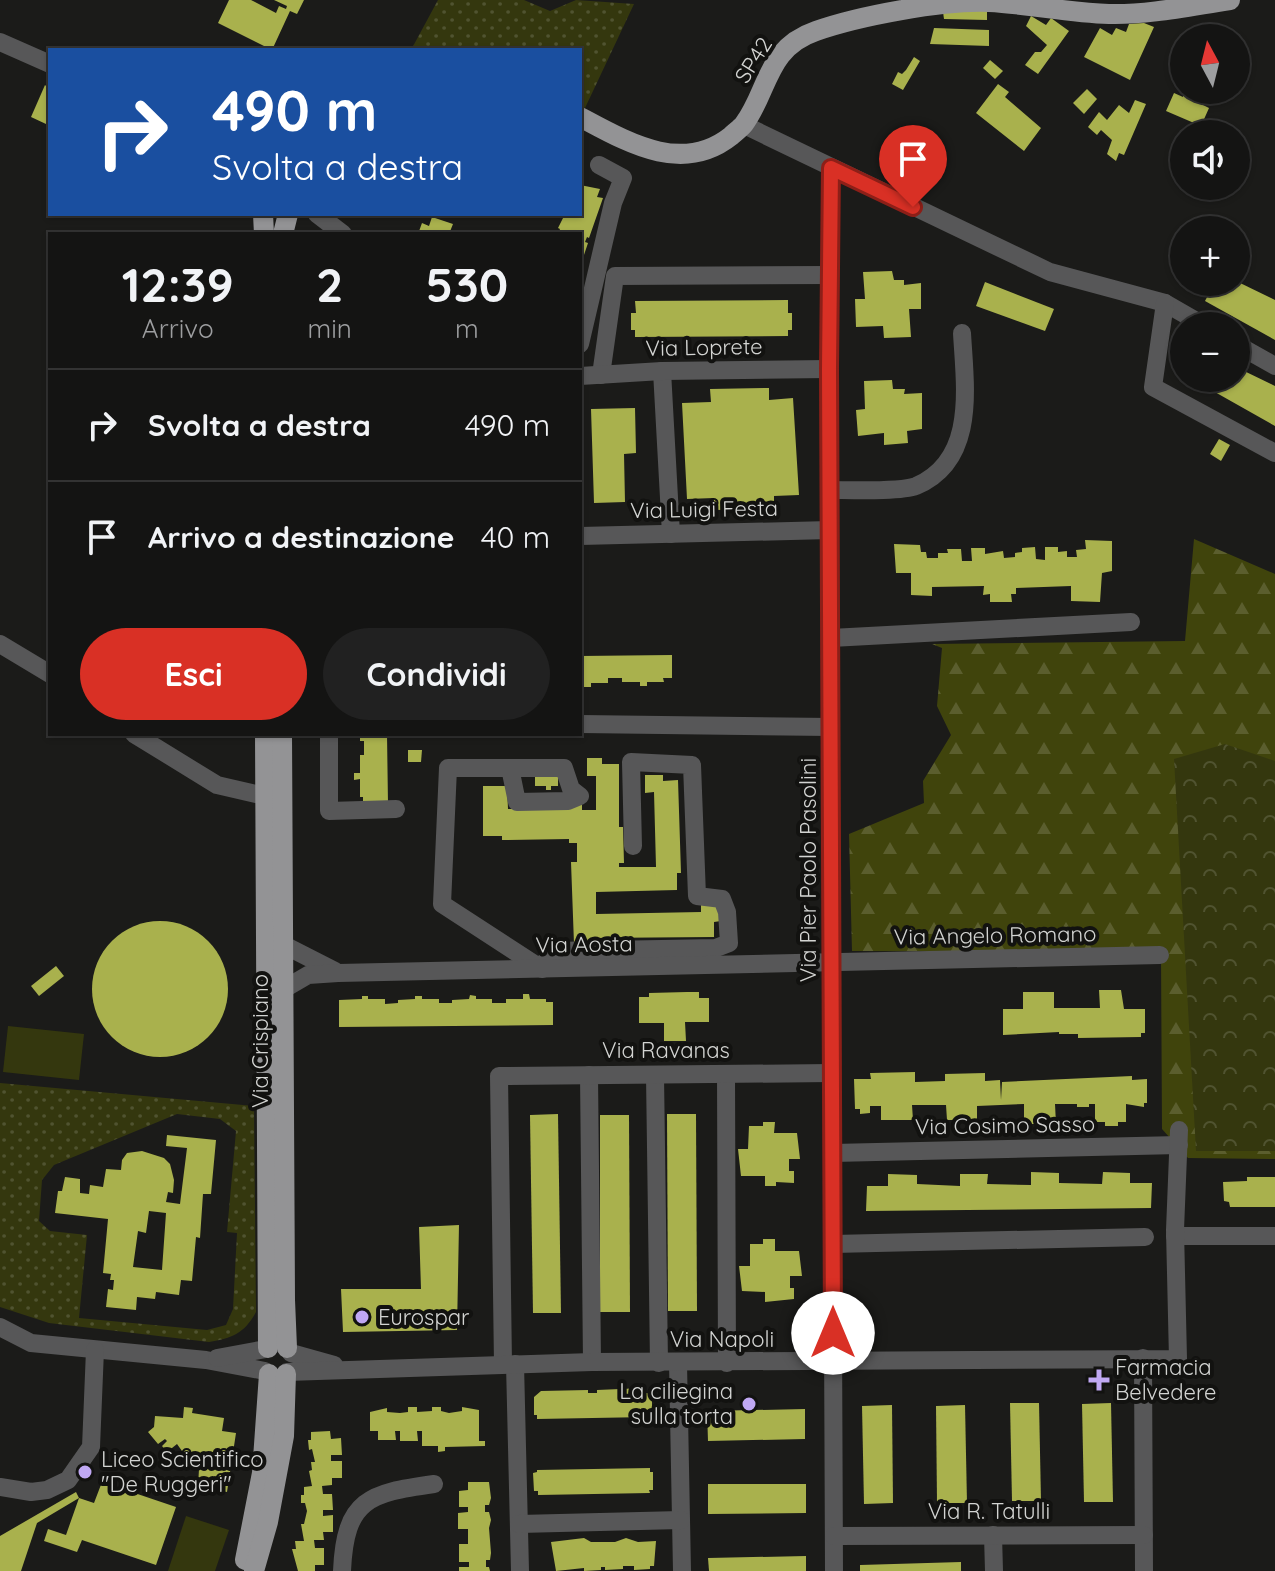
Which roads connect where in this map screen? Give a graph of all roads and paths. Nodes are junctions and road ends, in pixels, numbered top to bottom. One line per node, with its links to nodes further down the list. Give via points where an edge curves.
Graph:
1 (1230, 0): 5 (main road, SP42 / SP42, via 1109,14 985,2 845,22 793,42 778,58)
2 (0, 42): 3 (street)
3 (48, 63)
4 (582, 118): 5 (main road, SP42 / SP42, via 657,152 714,149)
5 (744, 125): 7 (street)
6 (599, 165): 14 (street, via 623,178)
7 (831, 168): 10 (street, Via Pier Paolo Pasolini); 11 (street, via 1050,272)
8 (320, 216): 9 (street)
9 (340, 232)
10 (830, 275): 17 (street, Via Pier Paolo Pasolini); 19 (street, via 615,276)
11 (1165, 303): 12 (street); 21 (street, via 1153,387)
12 (1181, 312)
13 (962, 333): 22 (street, via 961,439 943,469 914,487)
14 (582, 335)
15 (1250, 352): 16 (street)
16 (1275, 366)
17 (829, 369): 18 (street, Via Loprete); 22 (street, Via Pier Paolo Pasolini)
18 (662, 371): 19 (street, Via Loprete); 24 (street)
19 (601, 375): 20 (street, Via Loprete)
20 (582, 376)
21 (1275, 453)
22 (830, 490): 23 (street, Via Pier Paolo Pasolini)
23 (830, 530): 24 (street, Via Luigi Festa); 27 (street, Via Pier Paolo Pasolini)
24 (671, 534): 25 (street, Via Luigi Festa)
25 (582, 536)
26 (1131, 622): 27 (street)
27 (831, 638): 31 (street, Via Pier Paolo Pasolini)
28 (0, 644): 29 (street)
29 (48, 673)
30 (582, 724): 31 (street)
31 (831, 727): 42 (street, Via Pier Paolo Pasolini)
32 (137, 736): 37 (street, via 217,785)
33 (265, 736): 37 (main road, Via Crispiano)
34 (282, 736): 40 (main road, Via Crispiano)
35 (329, 736): 38 (street, via 329,811)
36 (510, 768): 43 (street, via 448,768 442,904)
37 (265, 796): 58 (main road, Via Crispiano)
38 (396, 809)
39 (633, 846): 43 (street, via 631,762 692,765 697,896 722,899 729,943 716,948 551,951)
40 (284, 945): 44 (street); 45 (main road, Via Crispiano)
41 (1160, 955): 42 (street, Via Angelo Romano)
42 (832, 963): 43 (street, Via Aosta); 46 (street, Via Pier Paolo Pasolini)
43 (542, 969): 44 (street, Via Aosta)
44 (338, 973): 45 (street, via 308,975)
45 (284, 989): 58 (main road, Via Crispiano, via 284,1284)
46 (832, 1073): 47 (street, Via Ravanas); 50 (street, Via Pier Paolo Pasolini)
47 (726, 1074): 49 (street, Via Ravanas); 61 (street)
48 (589, 1075): 49 (street, Via Ravanas); 59 (street); 63 (street, Via Ravanas, via 499,1076)
49 (655, 1075): 60 (street)
50 (833, 1153): 51 (street, Via Cosimo Sasso, via 1179,1138); 54 (street, Via Pier Paolo Pasolini)
51 (1175, 1236): 52 (street); 57 (street, Via Napoli, via 1178,1359)
52 (1275, 1236)
53 (1145, 1237): 54 (street)
54 (833, 1244): 62 (street, Via Pier Paolo Pasolini)
55 (0, 1327): 56 (street, via 31,1343)
56 (95, 1350): 58 (street); 65 (street, via 91,1447 76,1469 68,1480 47,1490)
57 (1143, 1358): 62 (street, Via Napoli); 69 (street)
58 (277, 1361): 63 (street, Via Napoli, via 348,1368); 71 (main road, Via Crispiano, via 262,1473); 72 (main road, Via Crispiano, via 284,1436)
59 (592, 1362): 60 (street, Via Napoli); 63 (street, Via Napoli)
60 (668, 1363): 61 (street, Via Napoli); 66 (street)
61 (727, 1363): 62 (street, Via Napoli)
62 (833, 1363): 70 (street, Via Pier Paolo Pasolini)
63 (509, 1364): 67 (street)
64 (434, 1484): 73 (street, via 375,1496 351,1516)
65 (0, 1487)
66 (681, 1520): 67 (street); 75 (street)
67 (519, 1524): 74 (street)
68 (993, 1535): 69 (street, Via R. Tatulli); 70 (street, Via R. Tatulli); 77 (street)
69 (1144, 1535): 78 (street)
70 (834, 1536): 76 (street, Via Pier Paolo Pasolini)
71 (241, 1571)
72 (254, 1571)
73 (342, 1571)
74 (520, 1571)
75 (682, 1571)
76 (834, 1571)
77 (994, 1571)
78 (1144, 1571)

